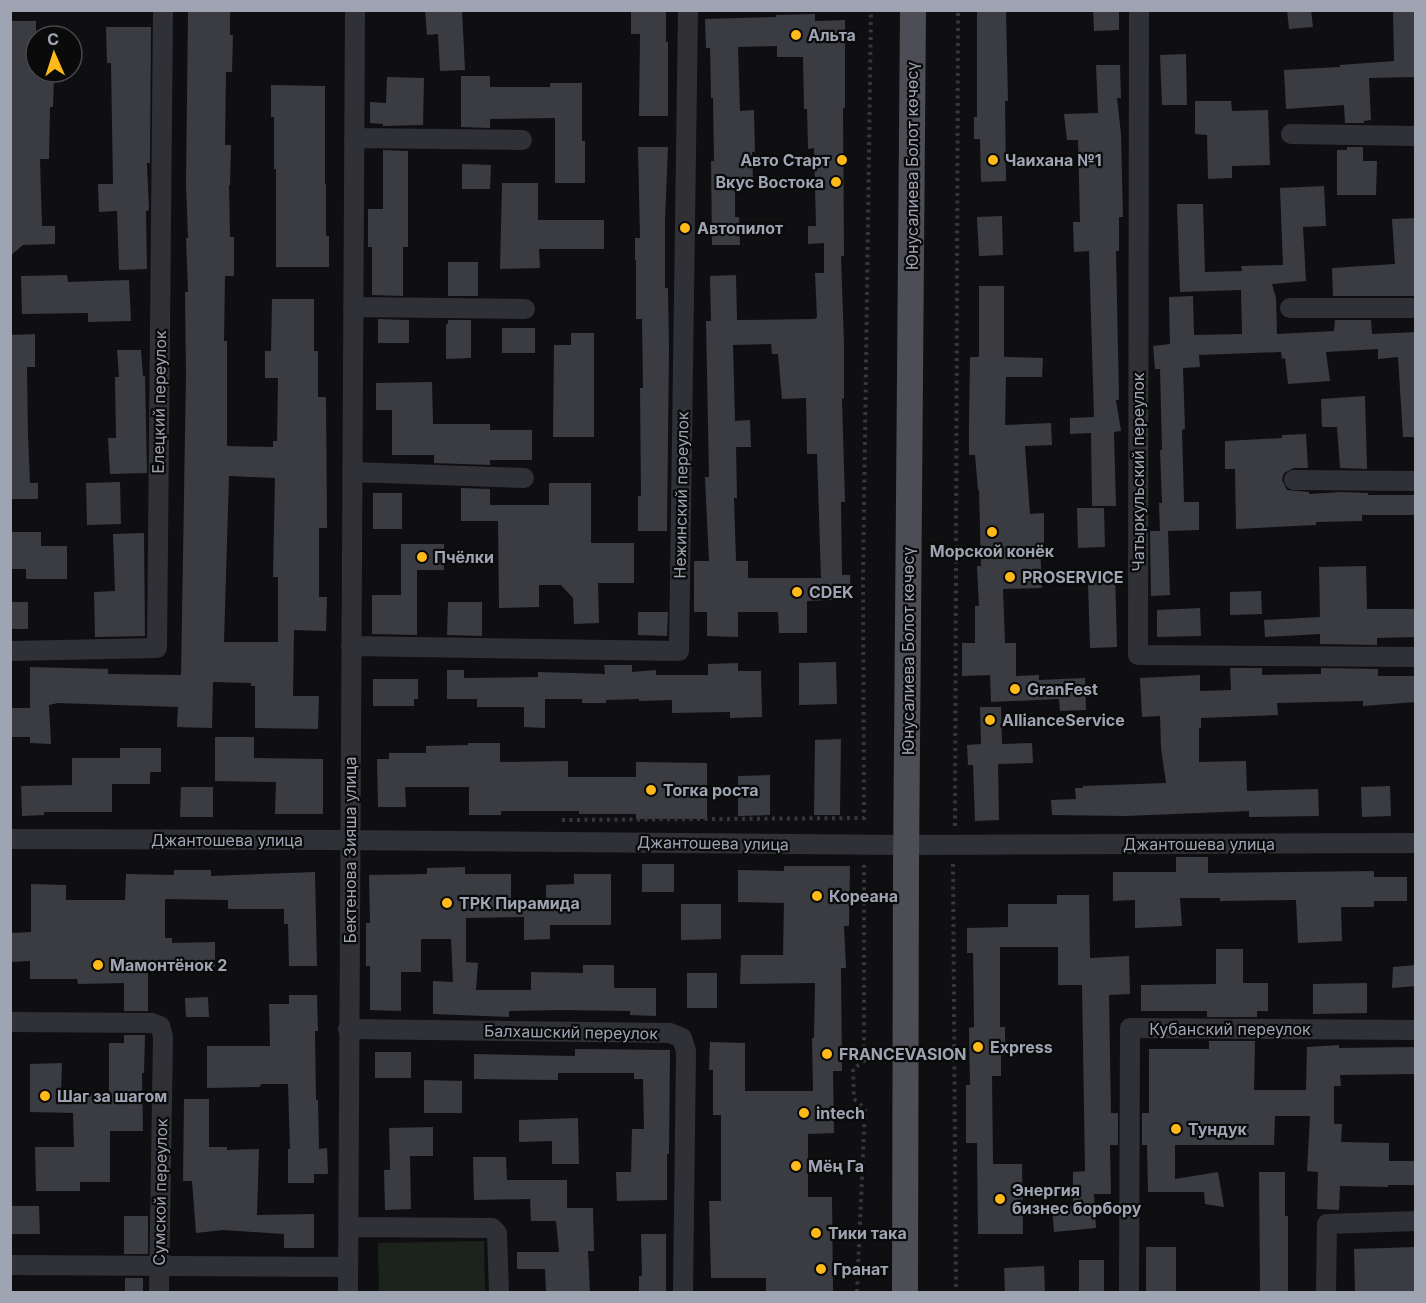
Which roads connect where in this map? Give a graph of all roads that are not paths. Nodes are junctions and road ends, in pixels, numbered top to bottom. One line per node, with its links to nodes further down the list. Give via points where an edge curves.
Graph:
1 (163, 10): 19 (street, Елецкий переулок, via 157,648)
2 (355, 10): 8 (street, Бектенова Зияша улица)
3 (688, 10): 18 (street, Нежинский переулок, via 679,651)
4 (913, 10): 24 (main road, Юнусалиева Болот көчөсү)
5 (1139, 10): 20 (street, Чатыркульский переулок, via 1138,655)
6 (1291, 134): 7 (street)
7 (1416, 136)
8 (354, 138): 9 (street); 10 (street, Бектенова Зияша улица)
9 (522, 140)
10 (353, 307): 13 (street); 14 (street, Бектенова Зияша улица)
11 (1290, 308): 12 (street)
12 (1416, 308)
13 (525, 309)
14 (352, 472): 15 (street); 18 (street, Бектенова Зияша улица)
15 (524, 478)
16 (1294, 480): 17 (street)
17 (1416, 481)
18 (351, 646): 22 (street, Бектенова Зияша улица)
19 (10, 651)
20 (1416, 657)
21 (10, 839): 22 (street, Джантошева улица)
22 (350, 840): 24 (street, Джантошева улица); 26 (street, Бектенова Зияша улица)
23 (1416, 843): 24 (street, Джантошева улица)
24 (906, 846): 37 (main road, Юнусалиева Болот көчөсү)
25 (10, 1022): 31 (street, Сумской переулок, via 160,1026 163,1036)
26 (348, 1029): 29 (street, Бектенова Зияша улица); 36 (street, Балхашский переулок, via 670,1034 682,1038 686,1051)
27 (1416, 1030): 38 (street, Кубанский переулок, via 1130,1028)
28 (1416, 1221): 39 (street, via 1327,1224)
29 (348, 1227): 32 (street, Бектенова Зияша улица); 35 (street, via 492,1228 496,1233)
30 (10, 1265): 31 (street)
31 (159, 1267): 32 (street); 33 (street, Сумской переулок)
32 (348, 1267): 34 (street, Бектенова Зияша улица)
33 (159, 1293)
34 (348, 1293)
35 (499, 1293)
36 (683, 1293)
37 (905, 1293)
38 (1129, 1293)
39 (1326, 1293)

